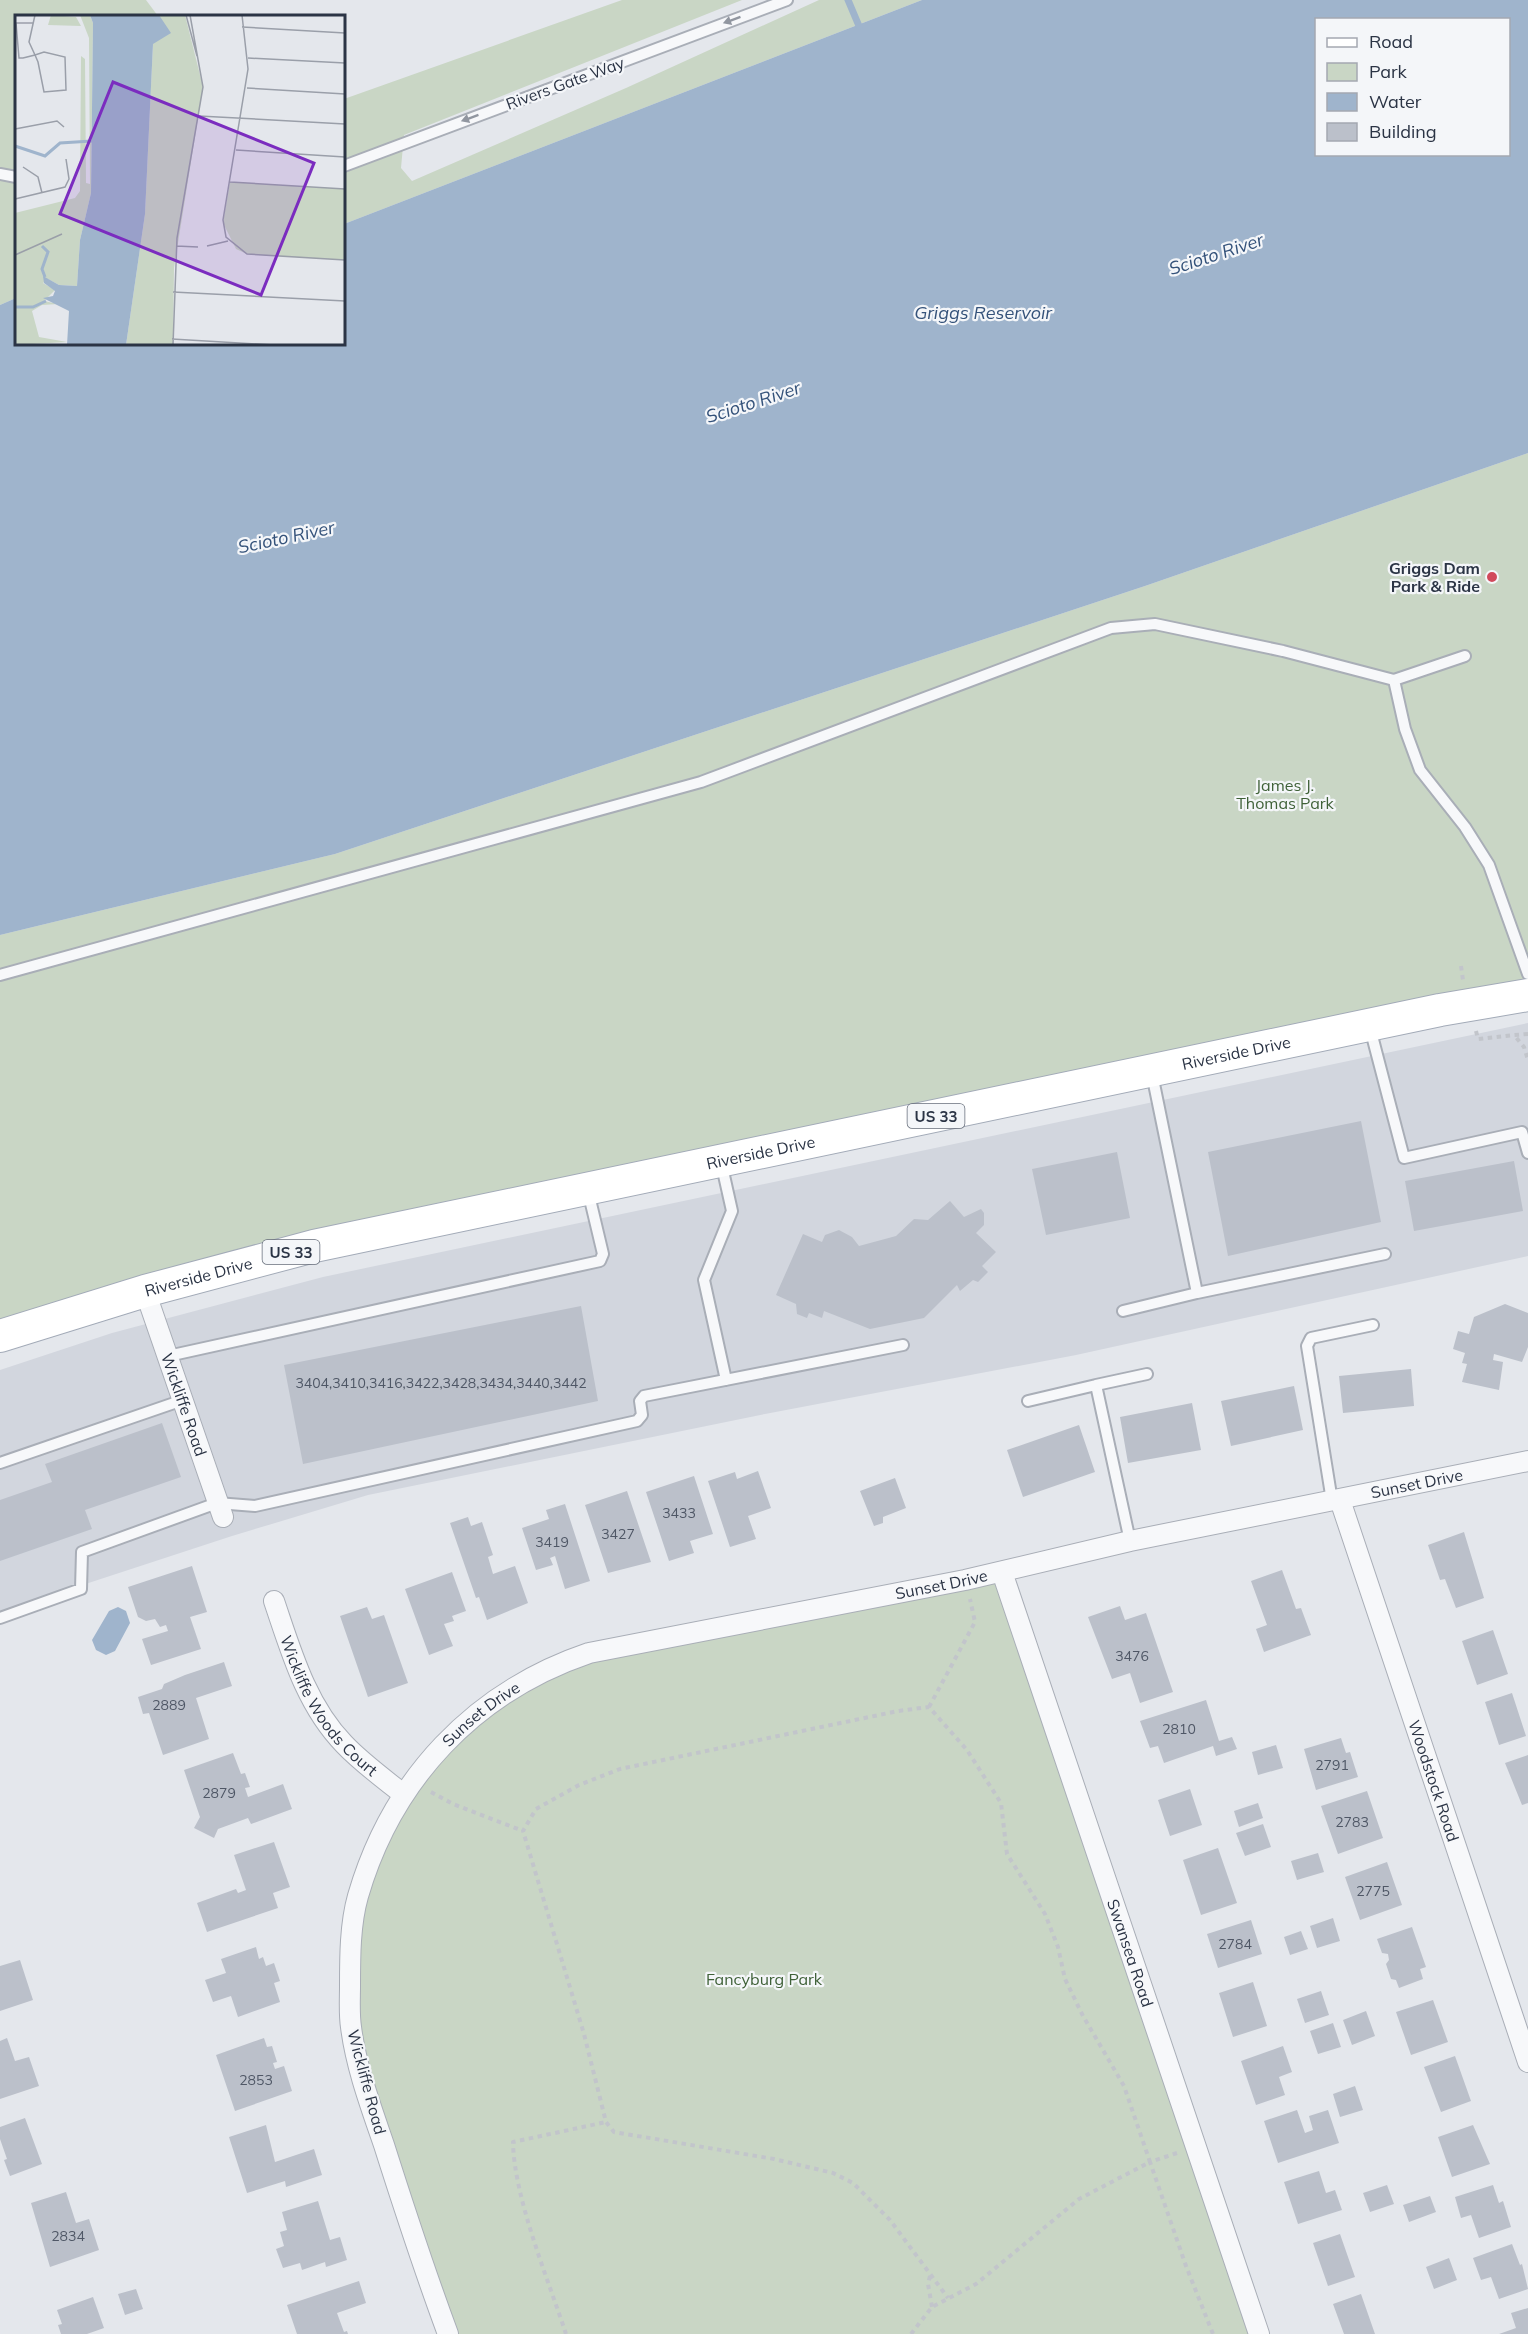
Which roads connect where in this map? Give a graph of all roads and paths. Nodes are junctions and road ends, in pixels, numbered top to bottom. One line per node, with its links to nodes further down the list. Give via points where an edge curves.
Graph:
1 (787, 0): 2 (lane, Rivers Gate Way, one-way to 2)
2 (345, 165)
3 (0, 174): 4 (lane)
4 (15, 177)
5 (1465, 656): 6 (lane)
6 (1394, 680): 7 (lane, via 1155,624 1111,628 701,782); 8 (lane, via 1405,729 1420,770 1489,865)
7 (0, 975)
8 (1528, 975)
9 (1528, 995): 10 (main road, Riverside Drive / US 33)
10 (1369, 1025): 13 (main road, Riverside Drive / US 33); 14 (lane, via 1404,1158 1522,1132)
11 (1528, 1034): 12 (path, via 1514,1035)
12 (1528, 1060)
13 (1151, 1071): 15 (main road, Riverside Drive / US 33); 19 (lane)
14 (1528, 1153)
15 (721, 1162): 16 (main road, Riverside Drive / US 33); 26 (lane, via 732,1211 704,1280)
16 (588, 1190): 18 (main road, Riverside Drive / US 33, via 314,1246); 24 (lane, via 603,1254 600,1261)
17 (1385, 1254): 19 (lane)
18 (145, 1291): 22 (main road, Riverside Drive / US 33); 24 (street, Wickliffe Road)
19 (1197, 1293): 20 (lane)
20 (1123, 1311)
21 (1373, 1325): 32 (lane, via 1311,1338 1307,1346)
22 (0, 1336)
23 (903, 1345): 26 (lane)
24 (168, 1356): 28 (street, Wickliffe Road)
25 (1147, 1374): 27 (lane)
26 (726, 1380): 33 (lane, via 645,1396 640,1401 642,1415 637,1421 255,1506)
27 (1096, 1385): 29 (lane); 34 (lane)
28 (183, 1400): 31 (lane); 33 (street, Wickliffe Road)
29 (1028, 1401)
30 (1528, 1461): 32 (street, Sunset Drive)
31 (0, 1462)
32 (1336, 1500): 34 (street, Sunset Drive); 43 (street, Woodstock Road)
33 (220, 1510): 38 (lane, via 82,1552 81,1589)
34 (1130, 1541): 35 (street, Sunset Drive)
35 (1002, 1572): 41 (street, Sunset Drive, via 657,1638 560,1663 521,1684 451,1735); 54 (street, Swansea Road)
36 (968, 1593): 39 (path, via 975,1622)
37 (274, 1601): 41 (street, Wickliffe Woods Court, via 317,1710 343,1743)
38 (0, 1618)
39 (929, 1707): 42 (path, via 620,1769 579,1785 536,1809); 46 (path, via 967,1750 1000,1803 1007,1854 1045,1914 1065,1979 1124,2086)
40 (431, 1792): 42 (path)
41 (403, 1794): 50 (street, Wickliffe Road, via 357,1897 350,1958 351,2027 366,2092)
42 (523, 1831): 44 (path)
43 (1528, 2062)
44 (606, 2122): 47 (path, via 615,2133 774,2159 833,2173 853,2183 872,2200); 51 (path, via 513,2142 513,2159 524,2201)
45 (1182, 2151): 46 (path)
46 (1150, 2162): 48 (path, via 1079,2199 976,2284); 53 (path)
47 (930, 2275): 48 (path); 49 (path)
48 (948, 2298): 49 (path)
49 (932, 2307): 52 (path)
50 (448, 2334)
51 (566, 2334)
52 (911, 2334)
53 (1213, 2334)
54 (1259, 2334)

